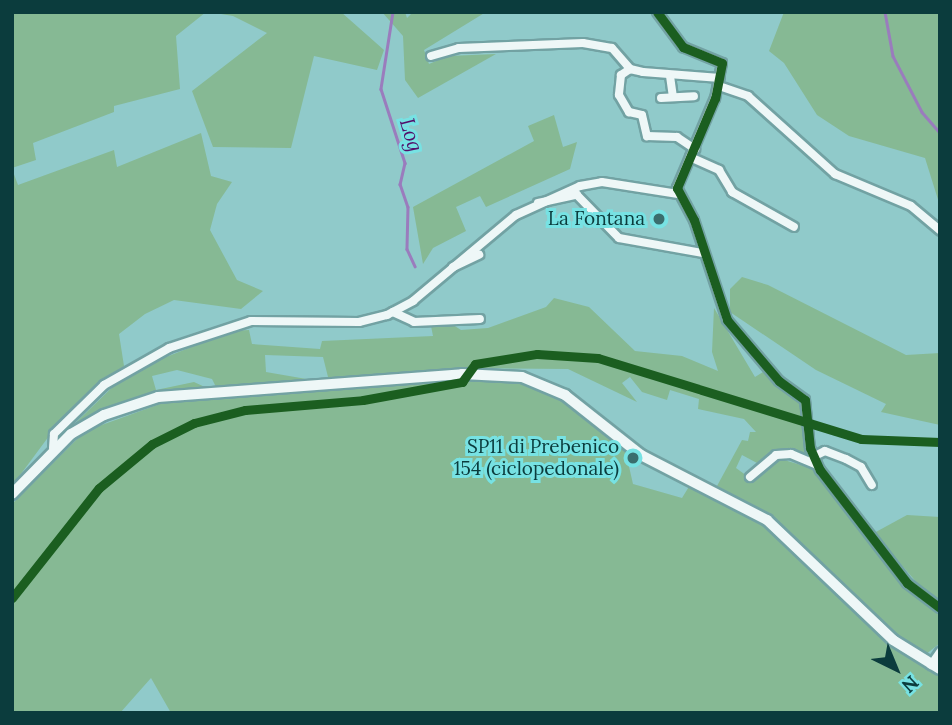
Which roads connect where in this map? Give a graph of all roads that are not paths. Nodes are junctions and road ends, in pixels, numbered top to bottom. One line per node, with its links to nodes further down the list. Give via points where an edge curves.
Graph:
1 (657, 12): 5 (street, via 684,47 719,58)
2 (431, 55): 3 (street, via 459,48 583,43 612,48)
3 (631, 69): 4 (street); 9 (street, via 621,75 619,95 629,111 642,115 647,136 673,135)
4 (670, 76): 5 (street); 7 (street)
5 (719, 82): 9 (street); 13 (street, via 748,96 835,174 911,206)
6 (694, 96): 7 (street)
7 (673, 97): 8 (street)
8 (661, 98)
9 (693, 153): 10 (street); 12 (street, via 719,170 732,192)
10 (678, 194): 11 (street, via 602,182); 14 (street, via 694,219)
11 (535, 203): 14 (street, via 577,195 619,238); 16 (street)
12 (794, 227)
13 (940, 230)
14 (702, 253): 20 (street, via 733,330 809,407)
15 (479, 255): 16 (street)
16 (453, 267): 17 (street)
17 (393, 312): 18 (street, via 414,322); 19 (street, via 359,322 251,321 169,348 104,386 54,434)
18 (480, 319)
19 (53, 448): 23 (main road); 26 (main road, via 114,411 181,393 472,373 522,377 565,395 641,455 767,520 894,640)
20 (815, 461): 21 (street, via 776,455); 22 (street, via 825,450 861,467); 24 (street, via 907,583)
21 (750, 477)
22 (872, 485)
23 (12, 494)
24 (940, 608)
25 (940, 652): 26 (street)
26 (935, 667)

